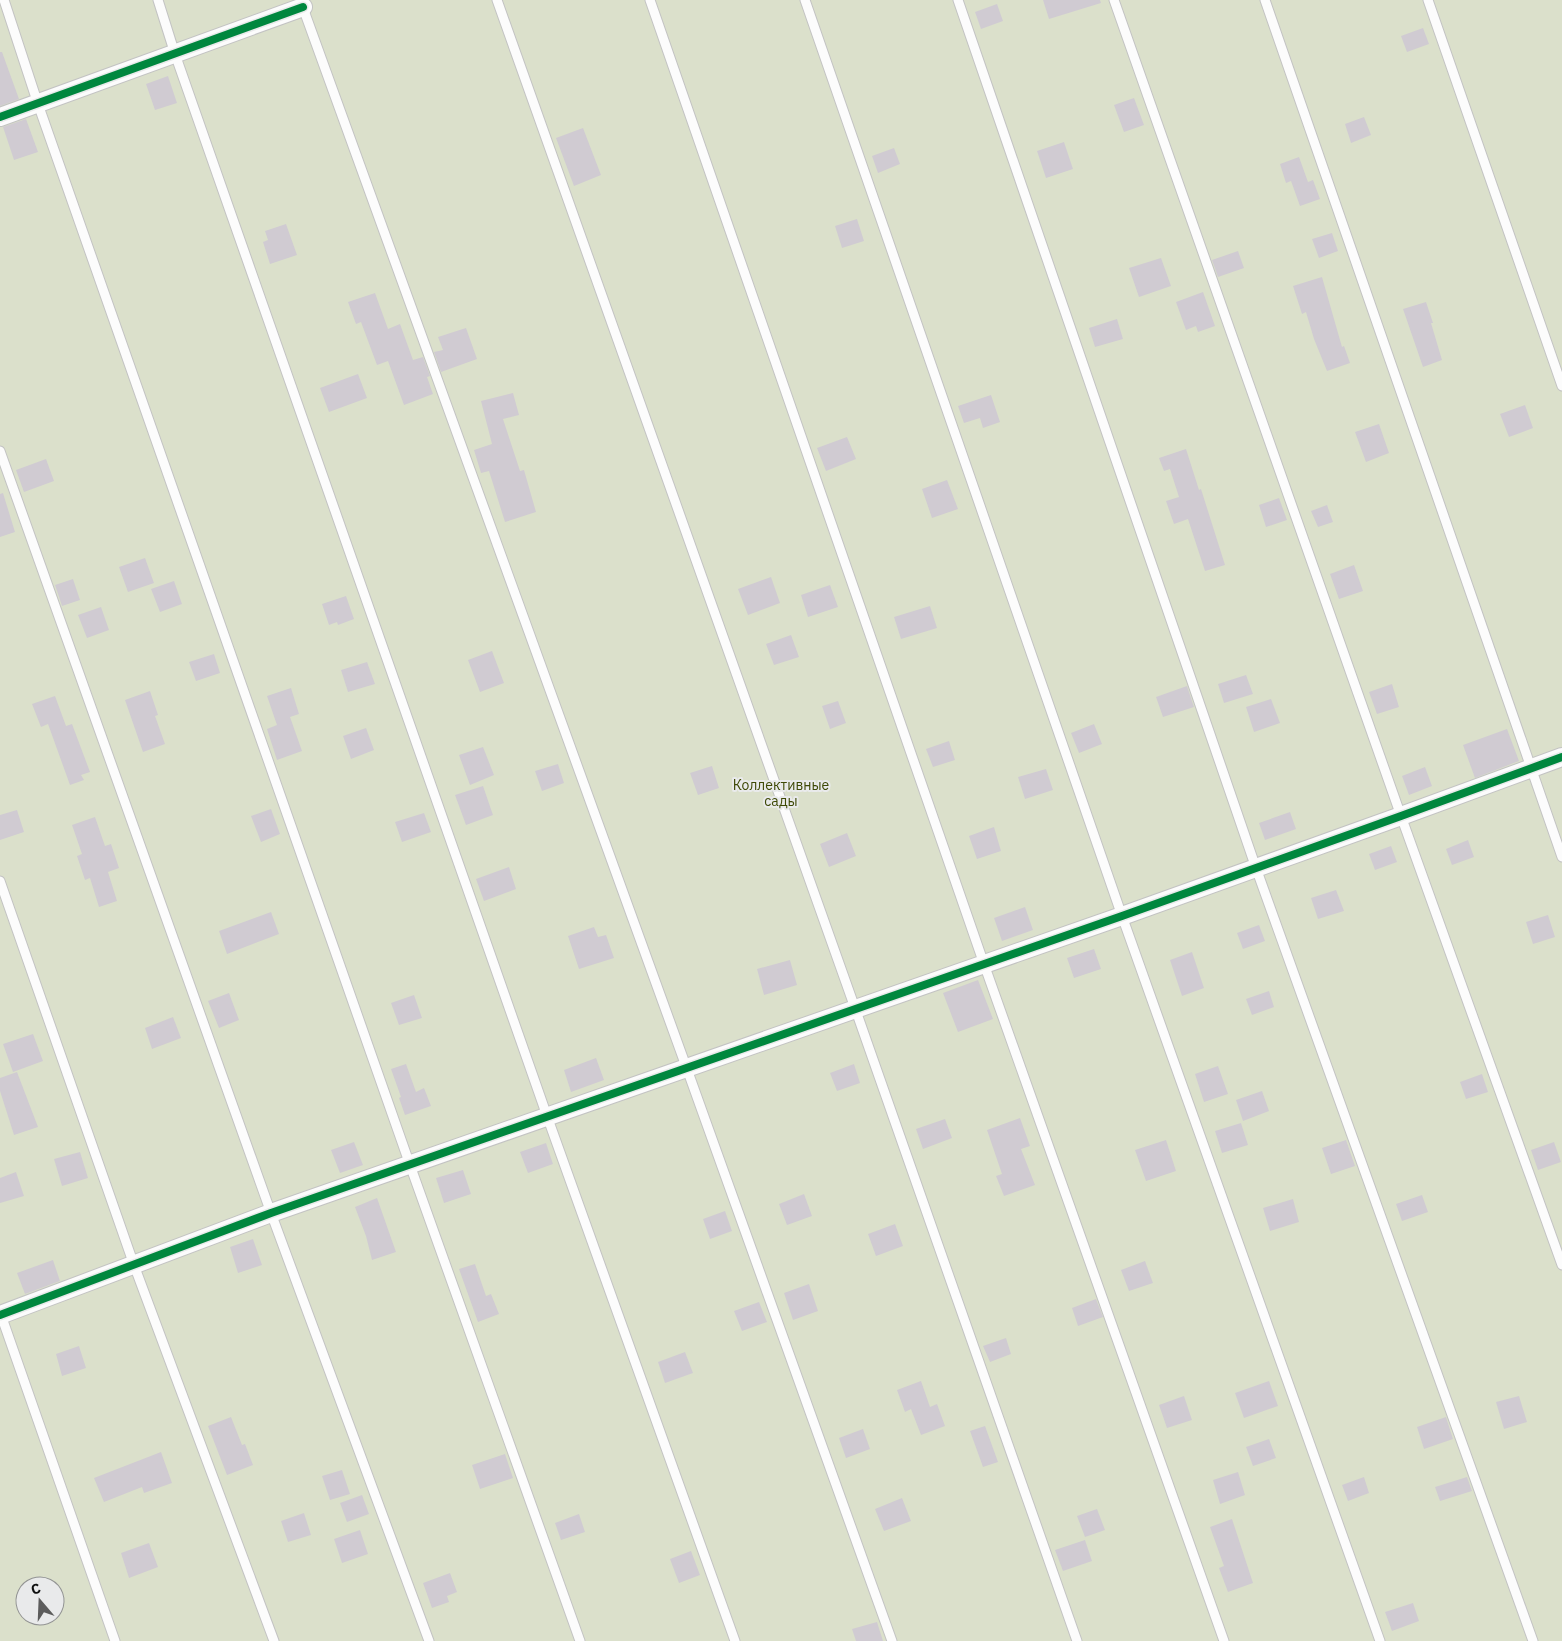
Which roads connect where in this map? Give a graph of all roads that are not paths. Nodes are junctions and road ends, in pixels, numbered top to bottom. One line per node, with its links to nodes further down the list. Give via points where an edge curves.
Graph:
1 (4, 0): 12 (lane)
2 (158, 0): 11 (lane)
3 (497, 0): 24 (lane)
4 (650, 0): 23 (lane)
5 (805, 0): 22 (lane)
6 (958, 0): 20 (lane)
7 (1114, 0): 18 (lane)
8 (1265, 0): 17 (lane)
9 (1428, 0): 14 (lane)
10 (302, 4): 11 (street); 25 (lane)
11 (175, 54): 12 (street); 26 (lane)
12 (38, 104): 13 (street); 27 (lane)
13 (0, 117)
14 (1562, 386)
15 (0, 451): 28 (lane)
16 (1562, 757): 17 (street)
17 (1530, 768): 18 (street); 19 (lane)
18 (1401, 816): 20 (street); 30 (lane)
19 (1562, 857)
20 (1256, 868): 22 (street); 41 (lane)
21 (0, 881): 29 (lane)
22 (1122, 916): 23 (street); 40 (lane)
23 (984, 964): 24 (street); 39 (lane)
24 (855, 1008): 25 (street); 38 (lane)
25 (687, 1069): 26 (street); 37 (lane)
26 (547, 1116): 27 (street); 36 (lane)
27 (410, 1165): 28 (street); 35 (lane)
28 (271, 1213): 29 (street); 34 (lane)
29 (134, 1265): 31 (street); 33 (lane)
30 (1562, 1265)
31 (0, 1314): 32 (lane)
32 (114, 1641)
33 (274, 1641)
34 (429, 1641)
35 (580, 1641)
36 (735, 1641)
37 (892, 1641)
38 (1077, 1641)
39 (1224, 1641)
40 (1380, 1641)
41 (1533, 1641)

